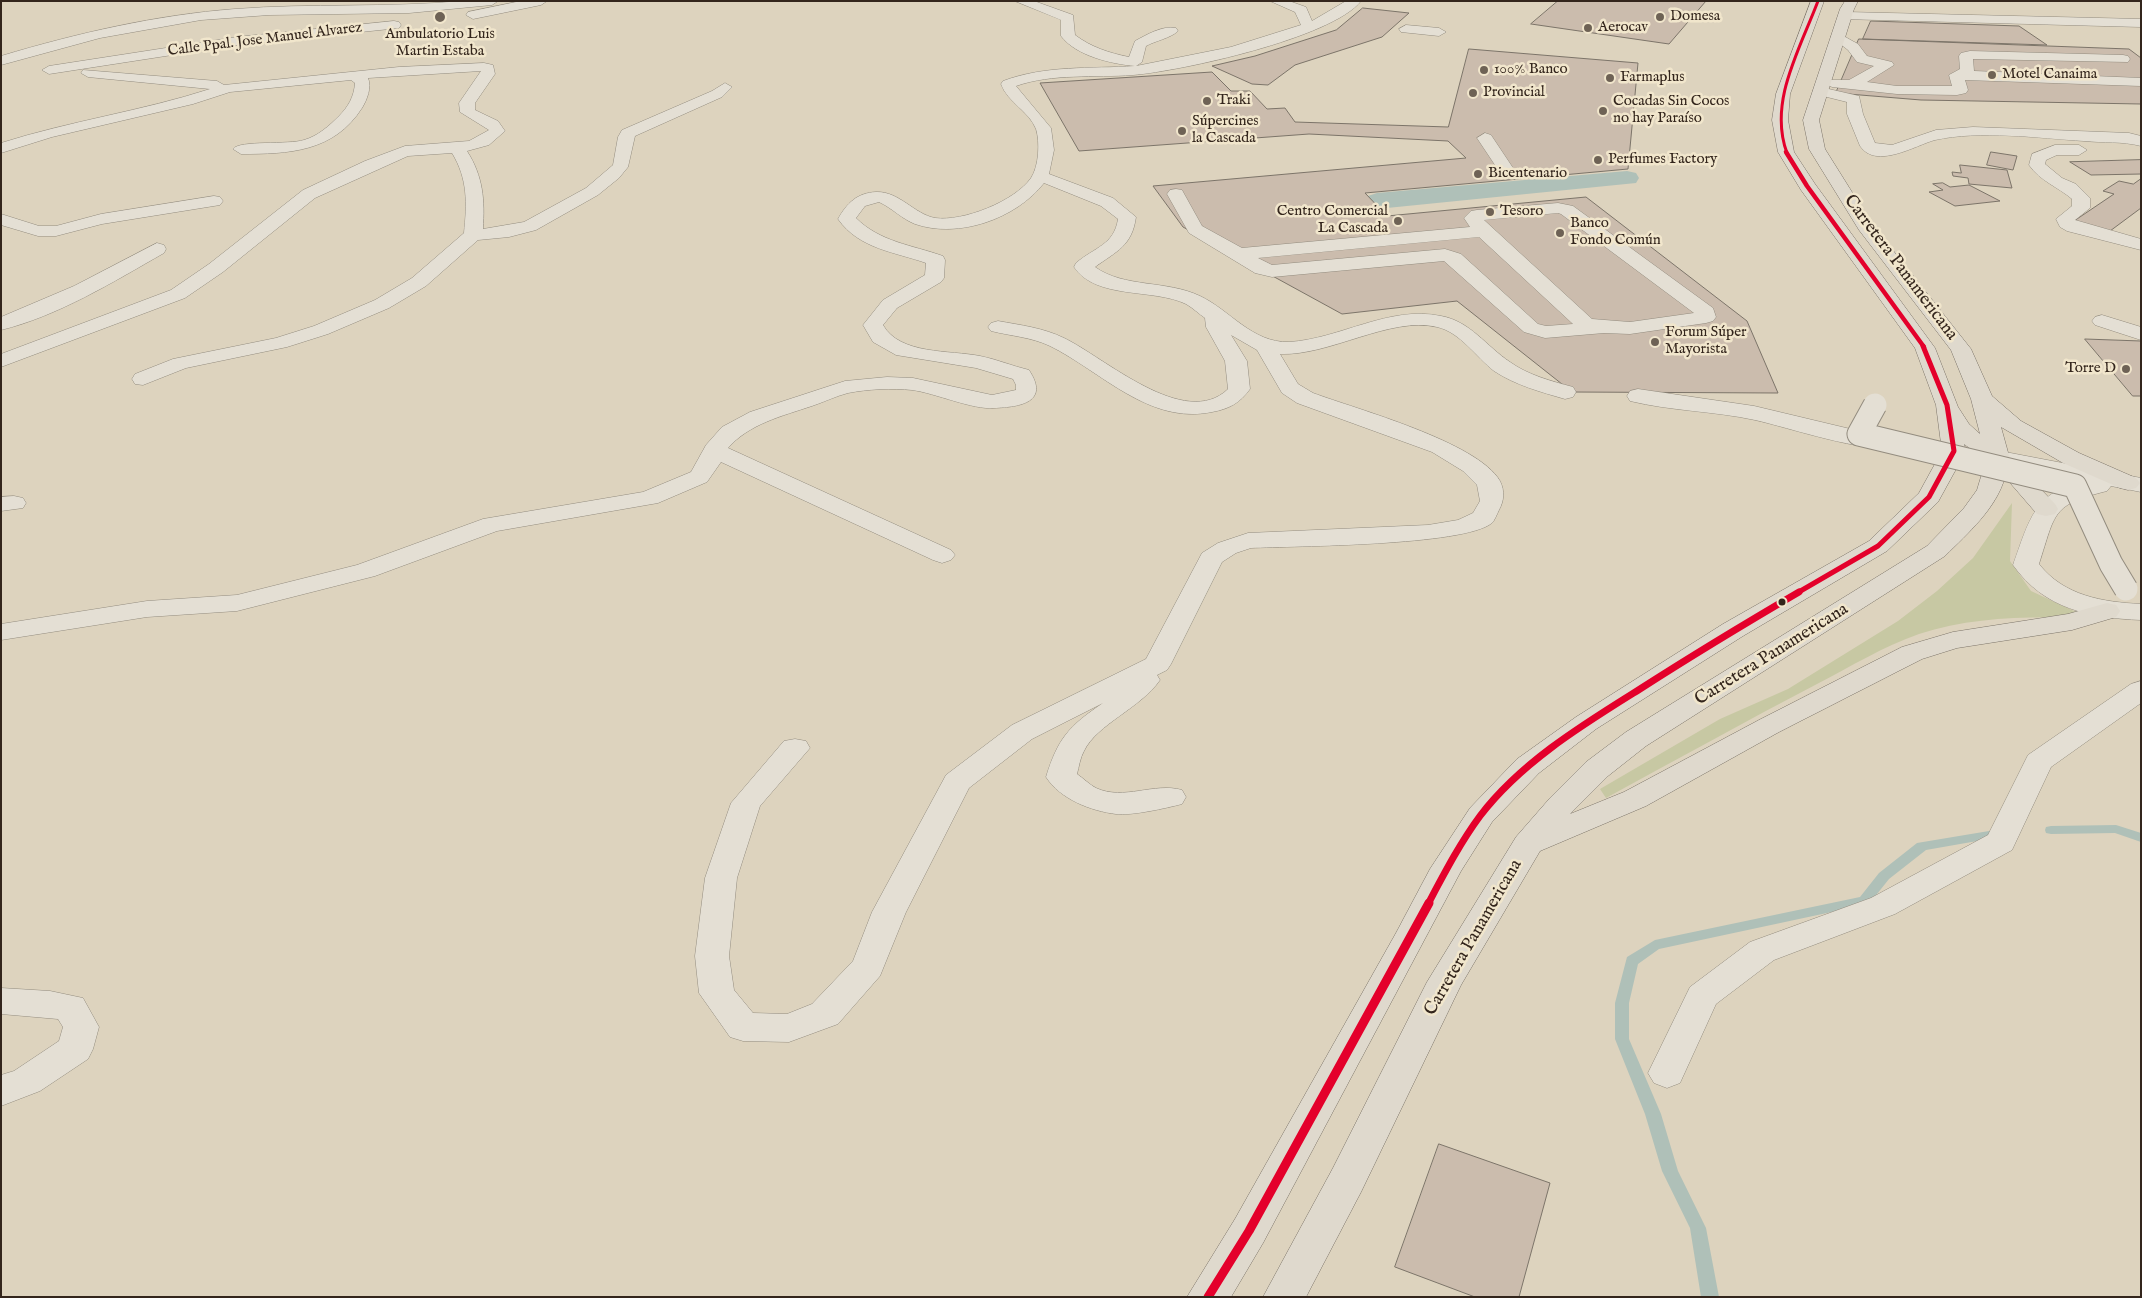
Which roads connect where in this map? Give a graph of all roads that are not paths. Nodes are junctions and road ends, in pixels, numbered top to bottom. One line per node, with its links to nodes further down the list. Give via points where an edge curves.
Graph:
1 (492, 1): 9 (street, via 425,8)
2 (540, 1): 23 (street, Calle Ppal. Jose Manuel Alvarez, via 415,23 294,34)
3 (1021, 1): 20 (street, via 1068,18 1068,36 1092,52)
4 (1276, 1): 14 (street, via 1301,10 1306,23)
5 (1355, 1): 14 (street)
6 (1852, 1): 10 (main road, Carretera Panamericana)
7 (1816, 2): 62 (main road, Carretera Panamericana, via 1783,94 1780,120 1786,152 1925,348)
8 (1916, 5): 11 (street)
9 (230, 7): 9 (street, via 128,23 118,21); 21 (street, via 104,32)
10 (1852, 16): 11 (street); 12 (street, via 1902,24); 18 (main road, Carretera Panamericana)
11 (1930, 18): 13 (street)
12 (1981, 23)
13 (2141, 24)
14 (1314, 25): 22 (street, via 1274,39)
15 (1406, 29): 17 (street)
16 (1171, 31): 20 (street, via 1140,44)
17 (1439, 32)
18 (1838, 37): 27 (street, via 1862,59 1887,64); 29 (main road, Carretera Panamericana)
19 (2123, 59): 25 (street, via 1970,55 1966,56 1967,71)
20 (1135, 62): 22 (street)
21 (1, 63): 23 (street)
22 (1165, 66): 38 (street, via 1033,76 1008,84 1009,90 1045,131 1046,147)
23 (38, 69): 30 (street)
24 (354, 76): 30 (street); 34 (street, via 362,81 363,93 346,118 320,141 283,149); 35 (street, via 474,66 488,68 488,74 467,103 468,112 492,124 496,130 490,139)
25 (1956, 76): 26 (street); 27 (street, via 1961,90 1958,91)
26 (2141, 82)
27 (1851, 85): 29 (street)
28 (725, 87): 43 (street, via 717,94 628,133 622,165 607,182 561,210 530,226 505,233)
29 (1822, 87): 32 (street, via 1854,99 1855,114 1868,146 1880,151 1893,151 1936,135 1975,133); 60 (main road, Carretera Panamericana, via 1811,120 1817,149 1866,226 1961,349)
30 (228, 88): 33 (street)
31 (1485, 138): 37 (street)
32 (2141, 142)
33 (1, 148)
34 (241, 148)
35 (457, 148): 43 (street, via 469,167 476,193); 56 (street, via 404,151 362,169 309,194 178,294)
36 (2141, 148): 44 (street, via 2054,150 2038,156 2037,165 2081,198 2081,208 2064,219 2066,223)
37 (1505, 168)
38 (1040, 176): 49 (street, via 1107,202 1127,217 1124,233 1117,242 1083,267 1102,280 1193,300); 63 (street, via 1027,191 1000,211 970,222 943,224 922,220 881,197 860,200 847,219 859,233 878,244 936,260 934,278 890,304 873,325 880,338 903,351 979,362 1021,375 1026,393 992,402 913,384 845,387 758,417 730,432)
39 (1176, 194): 47 (street, via 1195,229)
40 (214, 201): 41 (street, via 101,219 56,231 38,231)
41 (1, 219)
42 (1482, 231): 46 (street); 47 (street); 53 (street, via 1473,218 1477,215 1567,210 1706,312 1706,317 1617,329)
43 (473, 235): 57 (street, via 419,282 382,304 280,343 180,364)
44 (2141, 245)
45 (157, 249): 51 (street, via 51,306)
46 (1502, 249): 48 (street); 53 (street, via 1585,324)
47 (1239, 254): 48 (street, via 1262,269 1272,271)
48 (1445, 255): 53 (street, via 1454,258 1532,328 1545,332)
49 (1216, 316): 52 (street, via 1216,327 1236,361 1239,389 1232,399 1215,406 1195,408 1178,408 1158,401 1121,383 1082,356 1035,333); 55 (street)
50 (2102, 320): 54 (street)
51 (1, 324)
52 (998, 327)
53 (1601, 328)
54 (2141, 334)
55 (1266, 347): 58 (street, via 1297,347 1381,326 1430,320 1446,322 1519,376); 73 (street, via 1290,388 1305,398 1440,447 1471,466 1489,483 1492,501 1483,518 1464,526 1428,532 1248,542 1227,548 1211,558)
56 (1, 360)
57 (143, 379)
58 (1565, 392)
59 (1638, 396): 64 (street, via 1754,413 1863,439)
60 (1982, 398): 65 (main road, Carretera Panamericana); 66 (main road, via 2013,426 2071,458)
61 (1875, 405): 69 (street, bridge, via 1859,434 2075,486)
62 (1947, 405): 64 (main road, Carretera Panamericana); 65 (main road, via 1971,441)
63 (714, 450): 68 (street); 72 (street, via 699,477 649,498 492,524 366,571 237,603 147,609)
64 (1954, 451): 65 (street); 81 (main road, via 1929,497 1878,546 1733,630 1586,723 1528,766 1481,815 1446,869 1249,1231)
65 (1998, 458): 66 (street); 67 (main road); 77 (main road, Carretera Panamericana, via 1989,490 1973,513 1936,551 1636,739 1597,769)
66 (2134, 484): 67 (street, via 2072,491 2055,498)
67 (2046, 509): 70 (street, via 2026,565 2043,585 2074,601)
68 (942, 555)
69 (2126, 589)
70 (2107, 611): 71 (street); 77 (main road, via 2072,622 1953,640 1912,653 1635,799)
71 (2141, 612)
72 (1, 632)
73 (1157, 664): 75 (street, via 1022,732 957,782 888,912 868,967 825,1014 789,1028 743,1027 718,993 712,956 721,878 746,803); 76 (street, via 1136,693 1101,717 1070,748 1061,777 1085,795 1116,804)
74 (2141, 690): 79 (street, via 2039,762 2001,842 1883,906 1762,951 1702,996)
75 (795, 748)
76 (1171, 797)
77 (1527, 845): 82 (main road, Carretera Panamericana, via 1445,982 1347,1180)
78 (1, 1001): 80 (street, via 70,1008 81,1027 75,1049 27,1081)
79 (1666, 1073)
80 (1, 1091)
81 (1208, 1297)
82 (1284, 1297)

